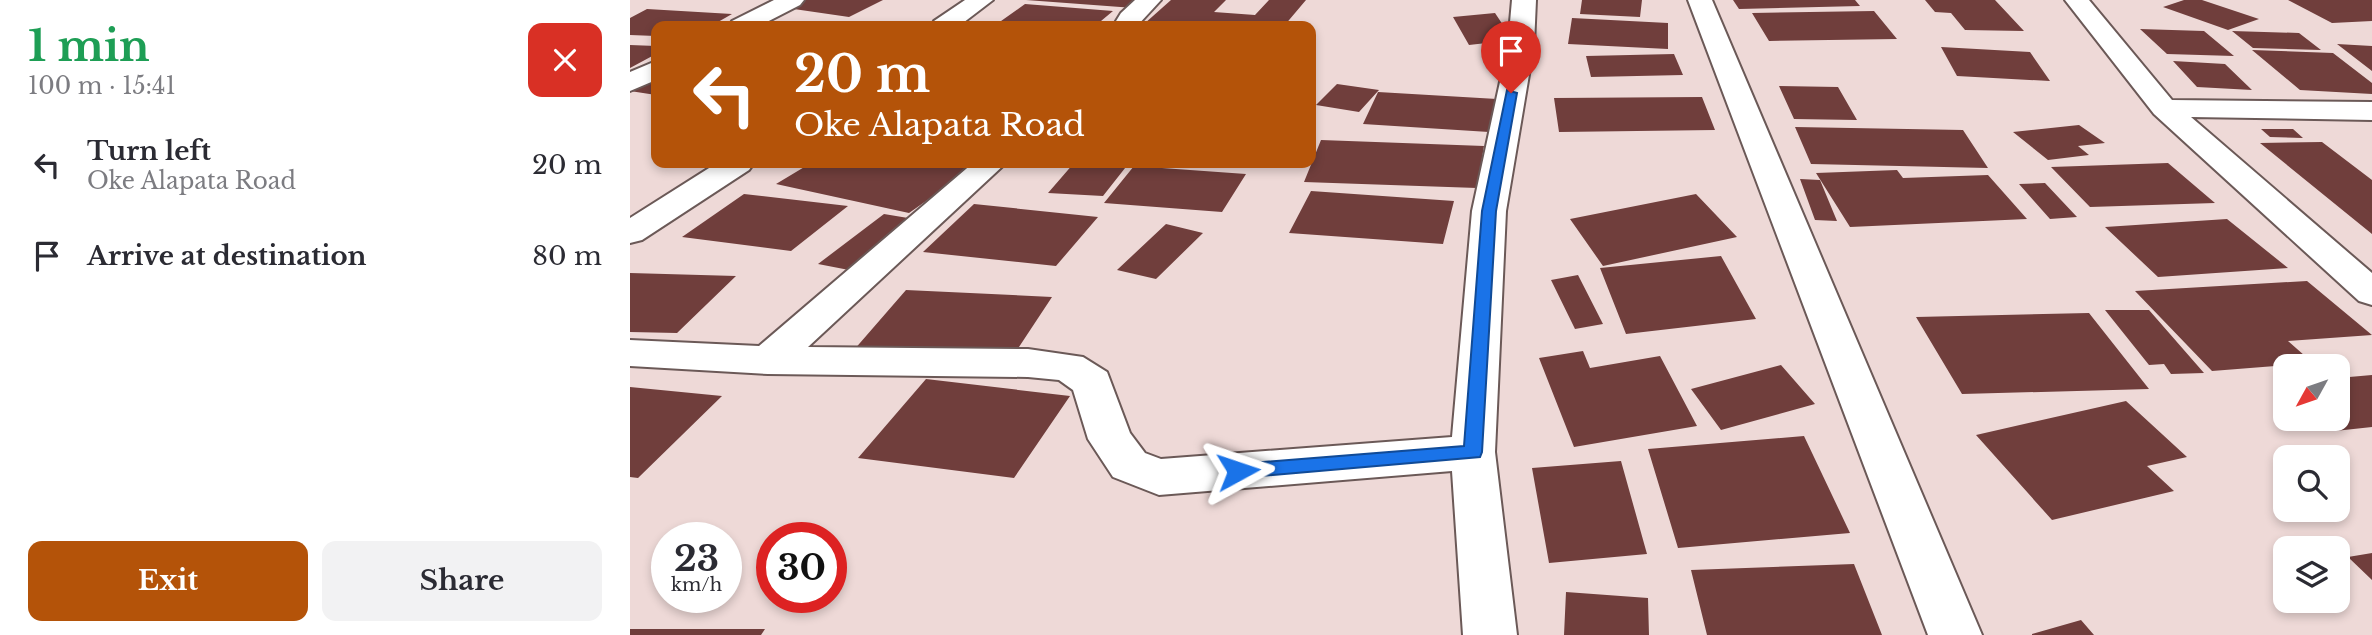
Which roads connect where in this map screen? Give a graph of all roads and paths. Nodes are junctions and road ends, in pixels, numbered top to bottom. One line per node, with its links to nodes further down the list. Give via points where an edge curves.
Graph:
1 (792, 0): 7 (street)
2 (982, 0): 8 (street)
3 (1149, 0): 9 (street)
4 (1524, 0): 20 (street, via 1521,45 1489,211)
5 (1700, 0): 22 (street)
6 (2077, 0): 12 (street)
7 (751, 21)
8 (950, 21)
9 (1128, 21)
10 (651, 72): 11 (street)
11 (630, 83)
12 (2164, 108): 13 (street); 17 (street)
13 (2372, 111)
14 (730, 168): 16 (street)
15 (984, 168): 19 (street)
16 (630, 233)
17 (2372, 293)
18 (630, 353): 19 (street)
19 (768, 360): 20 (street, via 1069,367 1092,383 1111,439 1129,465 1159,477)
20 (1473, 452): 21 (street)
21 (1490, 635)
22 (1955, 635)

